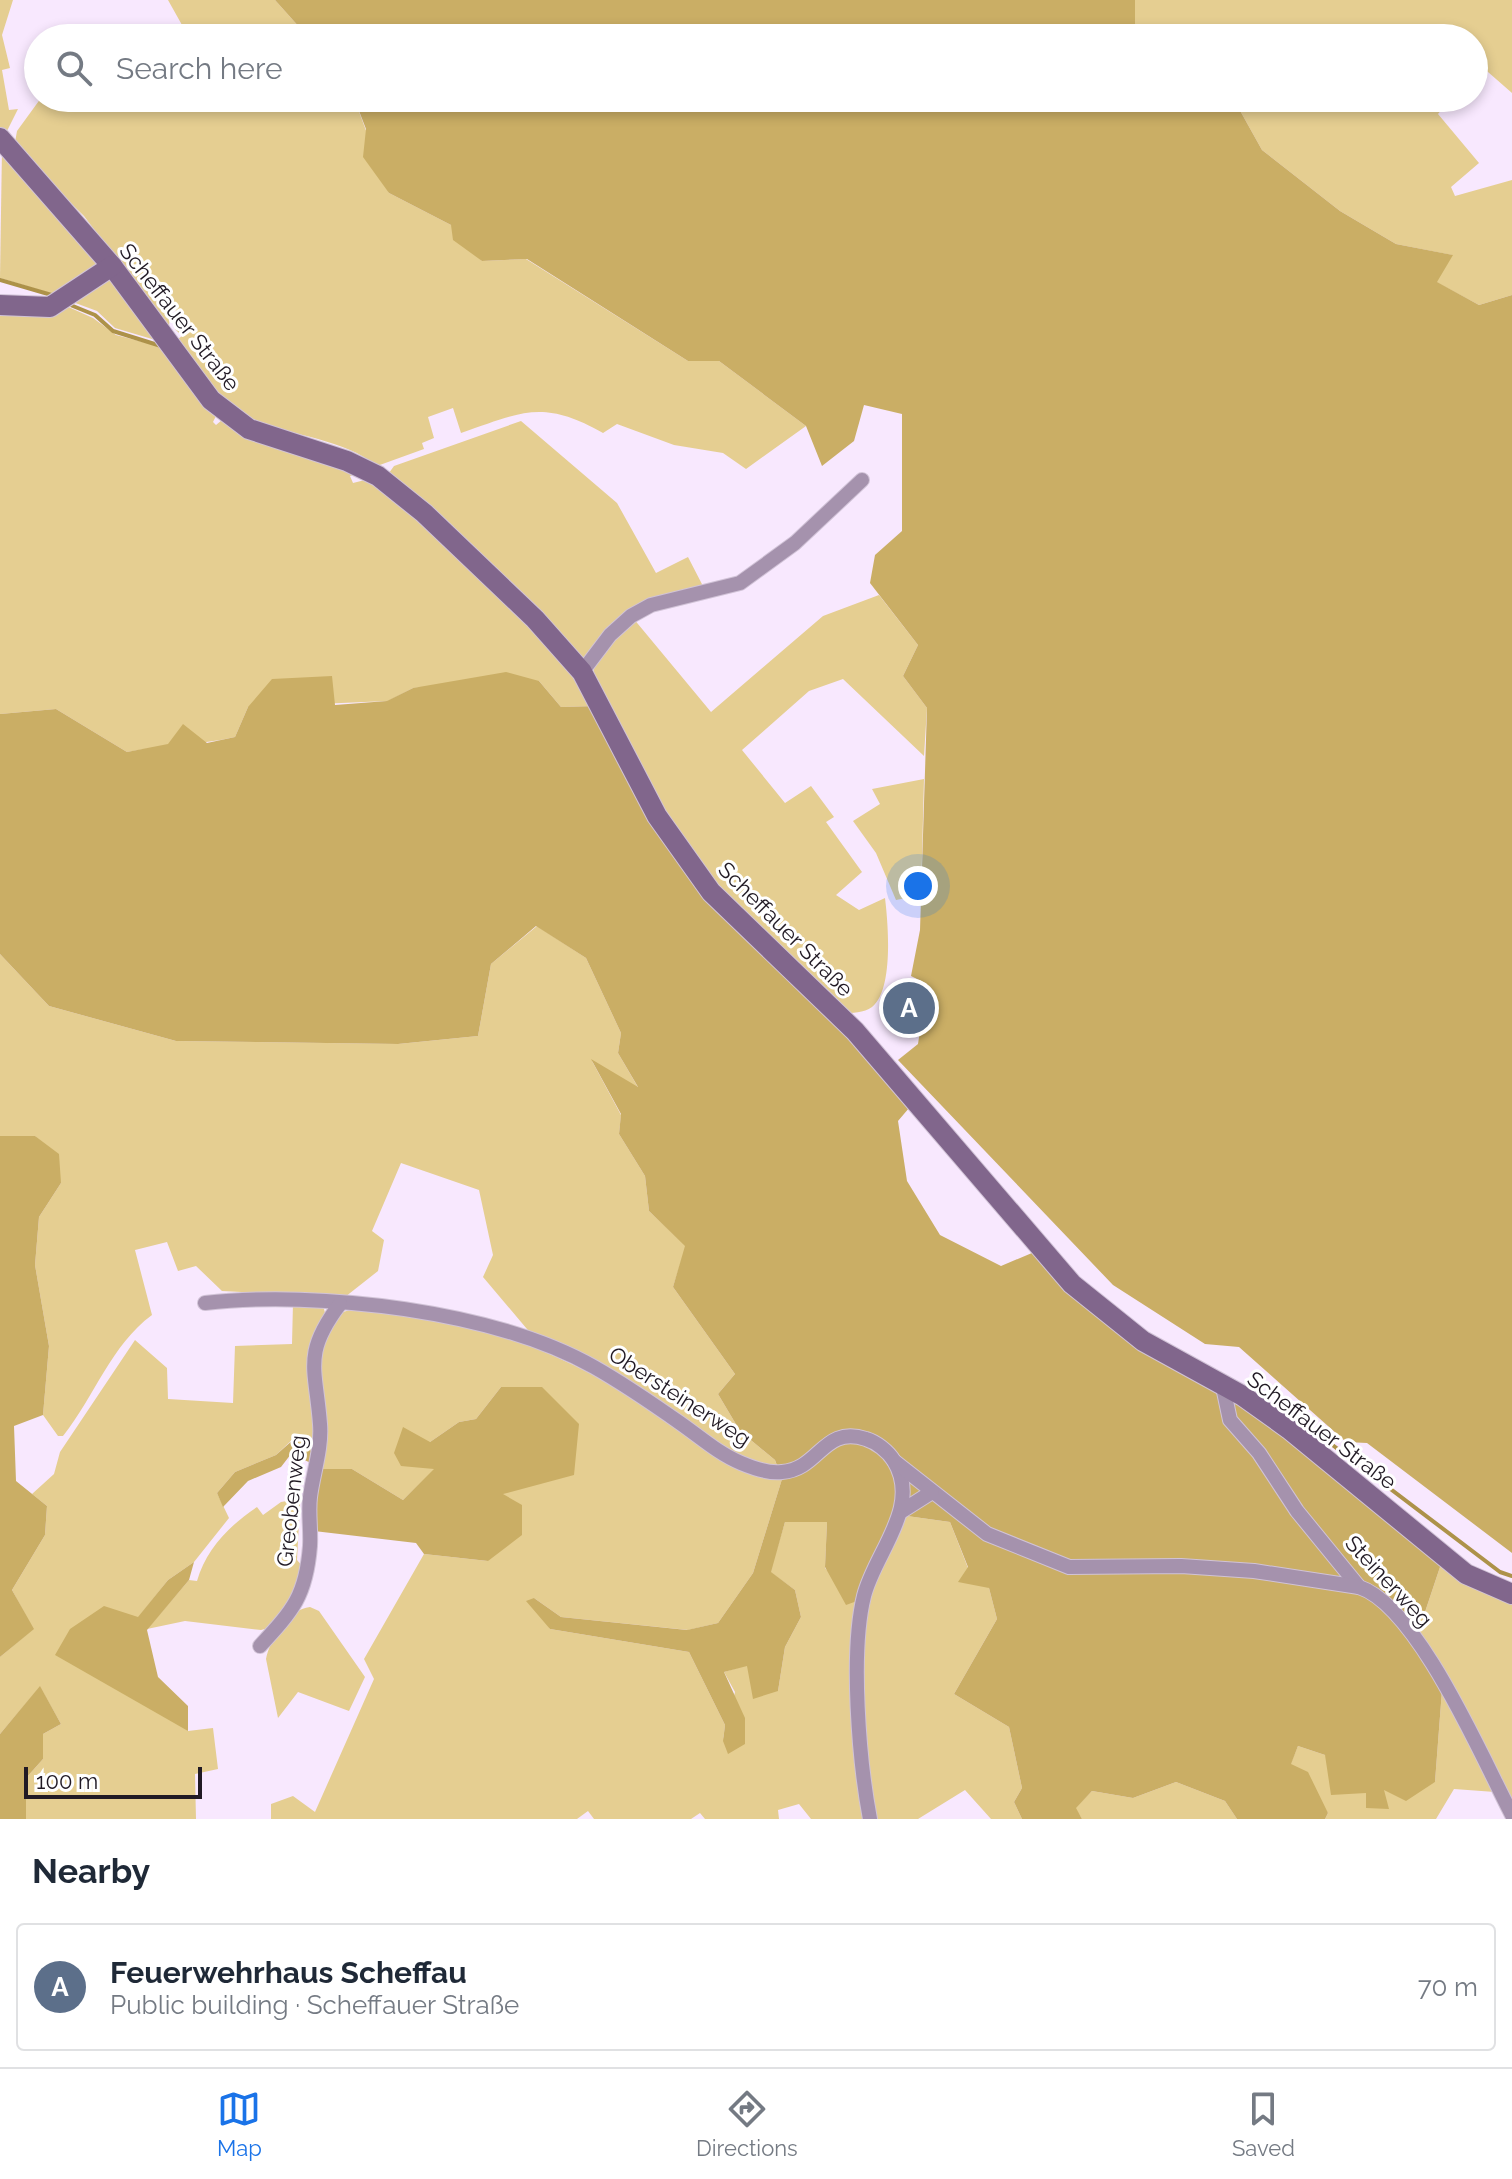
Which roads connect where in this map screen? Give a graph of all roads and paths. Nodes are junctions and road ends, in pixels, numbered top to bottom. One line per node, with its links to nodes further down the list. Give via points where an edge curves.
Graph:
1 (0, 138): 2 (street, Scheffauer Straße)
2 (112, 266): 3 (street, via 50,307); 5 (street, Scheffauer Straße, via 228,416 249,429 324,452 378,476 535,619)
3 (0, 305)
4 (862, 480): 5 (street, via 795,543 740,583 651,605 631,616)
5 (582, 672): 8 (street, Scheffauer Straße, via 657,816 711,892 855,1031 1072,1284 1143,1341)
6 (205, 1303): 7 (street, Obersteinerweg, via 242,1299)
7 (340, 1304): 9 (street, Obersteinerweg, via 431,1314 518,1336 591,1366 718,1450 758,1469 782,1472 804,1465 835,1438 849,1434 875,1442); 14 (street, Greobenweg, via 316,1350 313,1374 320,1444 309,1499 303,1593)
8 (1223, 1387): 12 (street, Steinerweg, via 1230,1420); 13 (street, Scheffauer Straße, via 1289,1429 1466,1574)
9 (894, 1461): 10 (street); 11 (street, via 903,1487)
10 (932, 1492): 11 (street); 12 (street, via 987,1534 1069,1567 1196,1567)
11 (902, 1511): 16 (street, via 871,1575 859,1625 861,1758)
12 (1359, 1587): 15 (street, Steinerweg, via 1374,1591 1407,1627 1446,1687)
13 (1512, 1594)
14 (260, 1646)
15 (1512, 1815)
16 (870, 1819)

